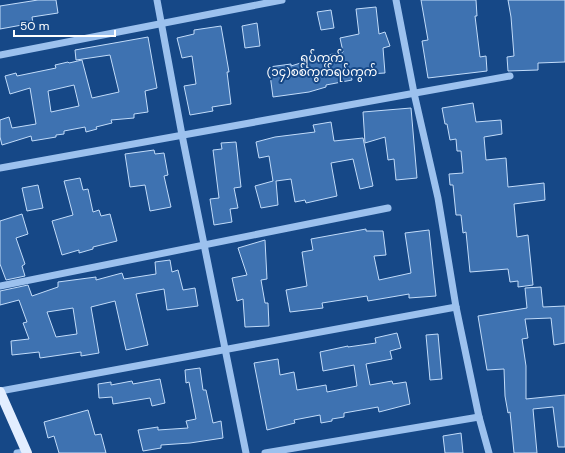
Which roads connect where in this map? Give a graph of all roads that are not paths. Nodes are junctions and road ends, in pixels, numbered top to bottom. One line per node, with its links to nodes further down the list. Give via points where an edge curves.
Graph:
1 (157, 0): 4 (street)
2 (282, 0): 4 (street)
3 (396, 0): 7 (street)
4 (161, 23): 5 (street); 8 (street)
5 (0, 55)
6 (510, 76): 7 (street)
7 (414, 92): 8 (street); 13 (street, via 438,198)
8 (182, 135): 9 (street); 11 (street)
9 (0, 168)
10 (388, 208): 11 (street)
11 (204, 245): 12 (street); 14 (street)
12 (0, 286)
13 (456, 307): 14 (street); 16 (street)
14 (225, 348): 15 (street); 18 (street)
15 (0, 391): 17 (main road)
16 (479, 417): 19 (street); 20 (street)
17 (23, 453)
18 (246, 453)
19 (266, 453)
20 (489, 453)

